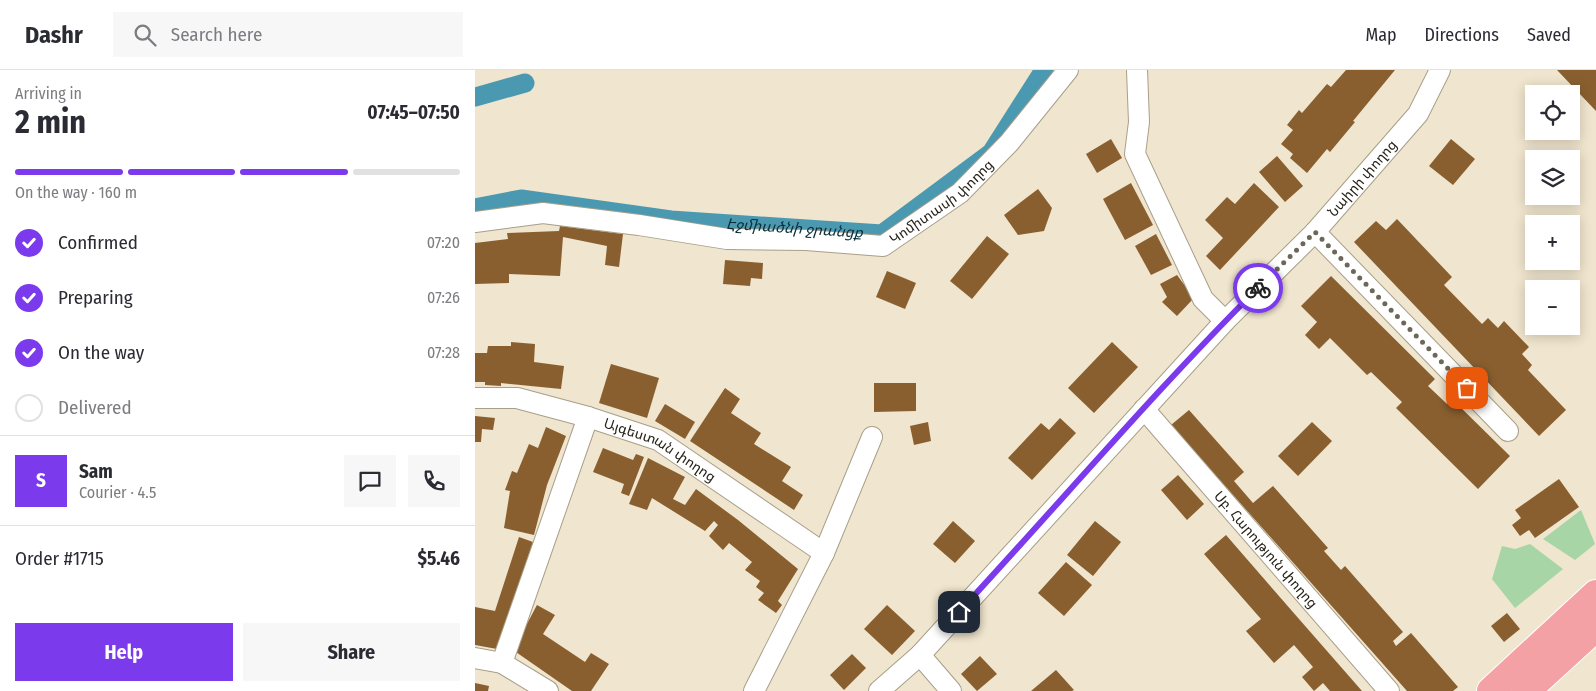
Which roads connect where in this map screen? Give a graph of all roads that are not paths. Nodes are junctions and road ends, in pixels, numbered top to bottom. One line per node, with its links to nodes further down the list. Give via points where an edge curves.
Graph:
1 (1068, 70): 4 (street, Կոմիտասի փողոց, via 1009,143 960,193 883,246 806,240 727,239 543,214)
2 (1137, 70): 6 (street, via 1139,122 1135,154 1203,299)
3 (1440, 70): 5 (street, Նաիրի փողոց, via 1418,114)
4 (475, 222)
5 (1315, 232): 6 (street, Նաիրի փողոց); 10 (street)
6 (1225, 320): 8 (street, Նաիրի փողոց)
7 (475, 398): 9 (street, Այգեստան փողոց, via 517,398)
8 (1143, 409): 15 (street, Նաիրի փողոց); 22 (street, Սբ. Հարություն փողոց)
9 (588, 417): 12 (street, Այգեստան փողոց, via 658,440); 17 (street)
10 (1508, 431)
11 (872, 436): 12 (street)
12 (824, 553): 19 (street)
13 (1596, 594): 23 (highway)
14 (1596, 627): 24 (highway)
15 (920, 655): 20 (street, Նաիրի փողոց); 21 (street)
16 (475, 658): 17 (street)
17 (502, 663): 18 (street)
18 (548, 691)
19 (754, 691)
20 (879, 691)
21 (951, 691)
22 (1389, 691)
23 (1491, 691)
24 (1526, 691)

